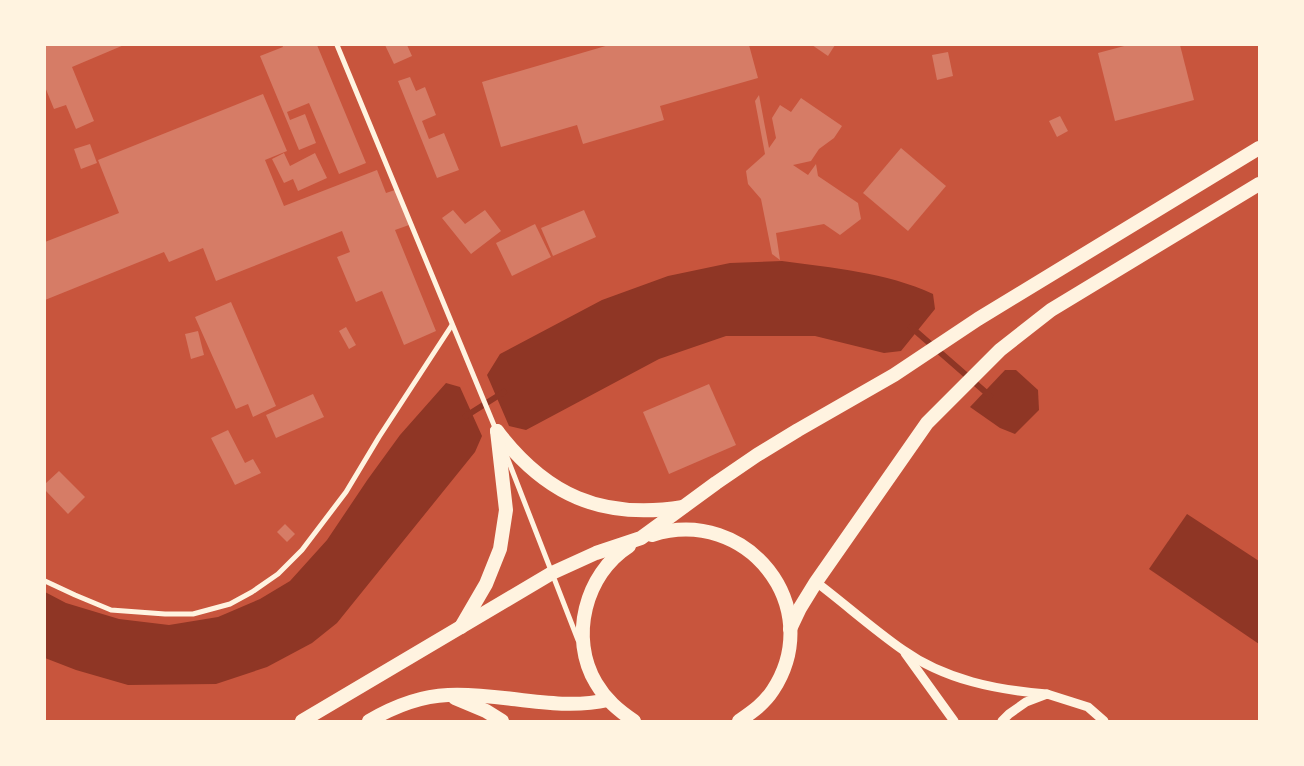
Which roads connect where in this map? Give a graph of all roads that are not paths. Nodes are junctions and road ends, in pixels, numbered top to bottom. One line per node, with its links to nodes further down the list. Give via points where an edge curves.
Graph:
1 (337, 45): 4 (street)
2 (1259, 148): 6 (highway, via 978,319 894,375 757,455)
3 (1259, 184): 10 (highway, via 1051,310 1000,350 927,423)
4 (452, 325): 5 (street); 9 (street, via 346,492 302,550 278,574 252,592 230,604 193,614 165,614 111,610)
5 (496, 431): 6 (highway, via 533,471 579,499 632,510); 8 (street); 11 (highway, via 506,510 500,549 486,584)
6 (686, 506): 7 (highway)
7 (641, 538): 8 (highway, via 596,553); 12 (highway, via 669,529 699,529 727,536 752,552 772,574 785,600); 14 (highway, via 604,568 591,590 584,613 582,637)
8 (552, 573): 11 (highway); 14 (street)
9 (45, 580)
10 (816, 582): 12 (highway); 13 (street)
11 (460, 628): 19 (highway)
12 (790, 629): 18 (highway, via 789,651 782,672)
13 (904, 651): 15 (street, via 973,683); 25 (street)
14 (587, 661): 17 (highway, via 595,682)
15 (1047, 694): 26 (street, via 1026,702); 27 (street, via 1088,707)
16 (447, 695): 17 (highway, via 480,695 571,705); 20 (highway, via 406,704); 21 (highway)
17 (611, 703): 22 (highway); 23 (highway)
18 (757, 714): 24 (highway)
19 (302, 721)
20 (369, 721)
21 (502, 721)
22 (615, 721)
23 (634, 721)
24 (739, 721)
25 (954, 721)
26 (1002, 721)
27 (1104, 721)

